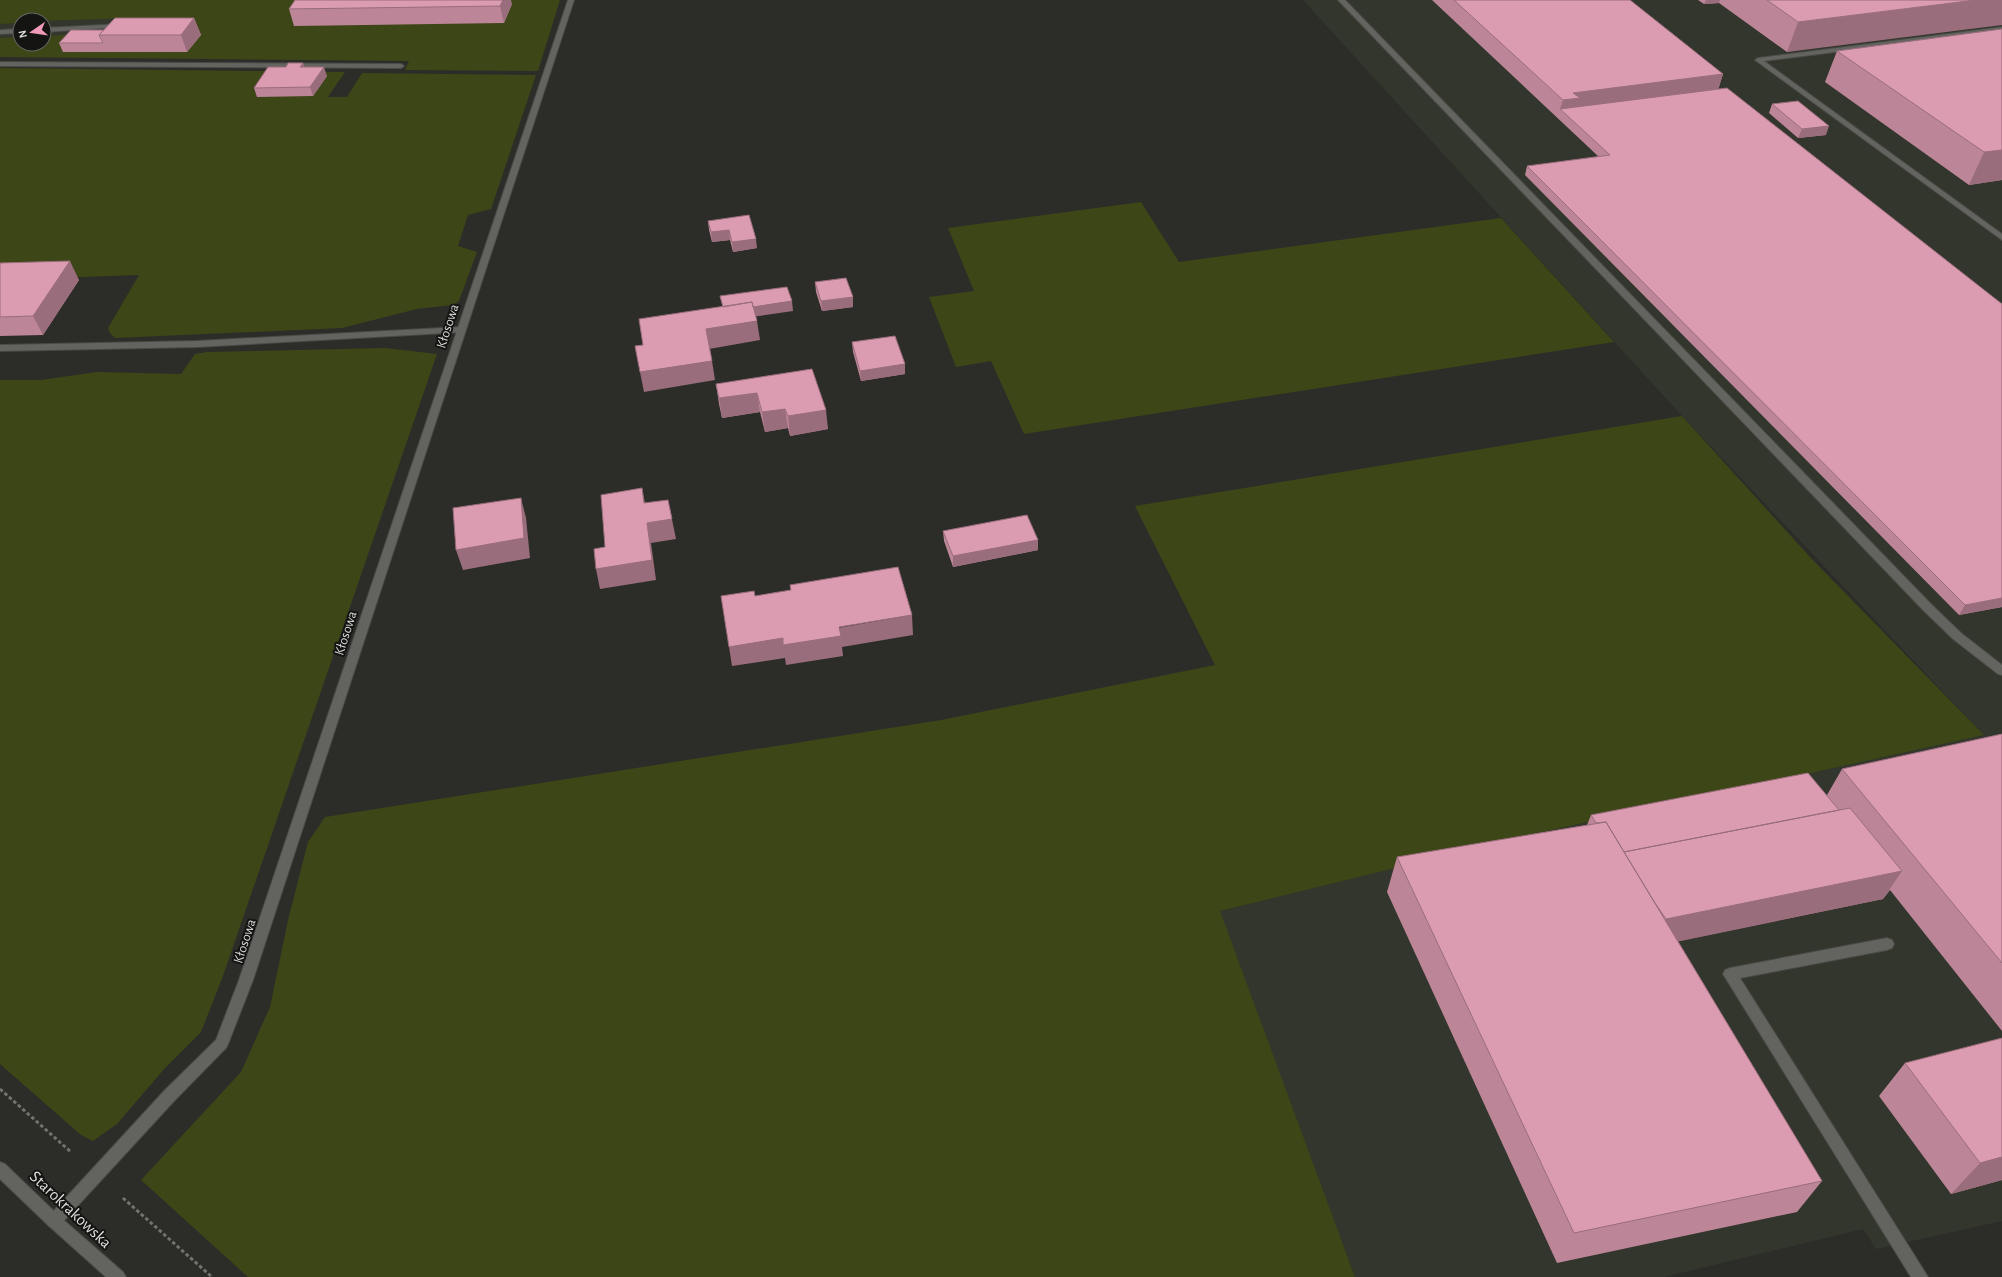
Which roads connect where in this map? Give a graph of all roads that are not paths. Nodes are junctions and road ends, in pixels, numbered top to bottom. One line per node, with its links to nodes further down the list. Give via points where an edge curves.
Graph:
1 (571, 0): 11 (street, Kłosowa)
2 (1341, 0): 13 (street, via 1927,607)
3 (128, 26): 5 (street)
4 (2002, 29): 10 (street, via 1758,60)
5 (52, 30)
6 (12, 31): 7 (street)
7 (0, 32)
8 (0, 64): 9 (street)
9 (401, 66)
10 (2002, 238)
11 (461, 330): 12 (street, via 197,344); 16 (street, Kłosowa, via 246,980 221,1044 170,1095)
12 (0, 348)
13 (2002, 671)
14 (1887, 944): 18 (street, via 1730,974)
15 (0, 1169): 16 (street, Starokrakowska)
16 (54, 1221): 17 (street, Starokrakowska)
17 (118, 1277)
18 (1920, 1277)

